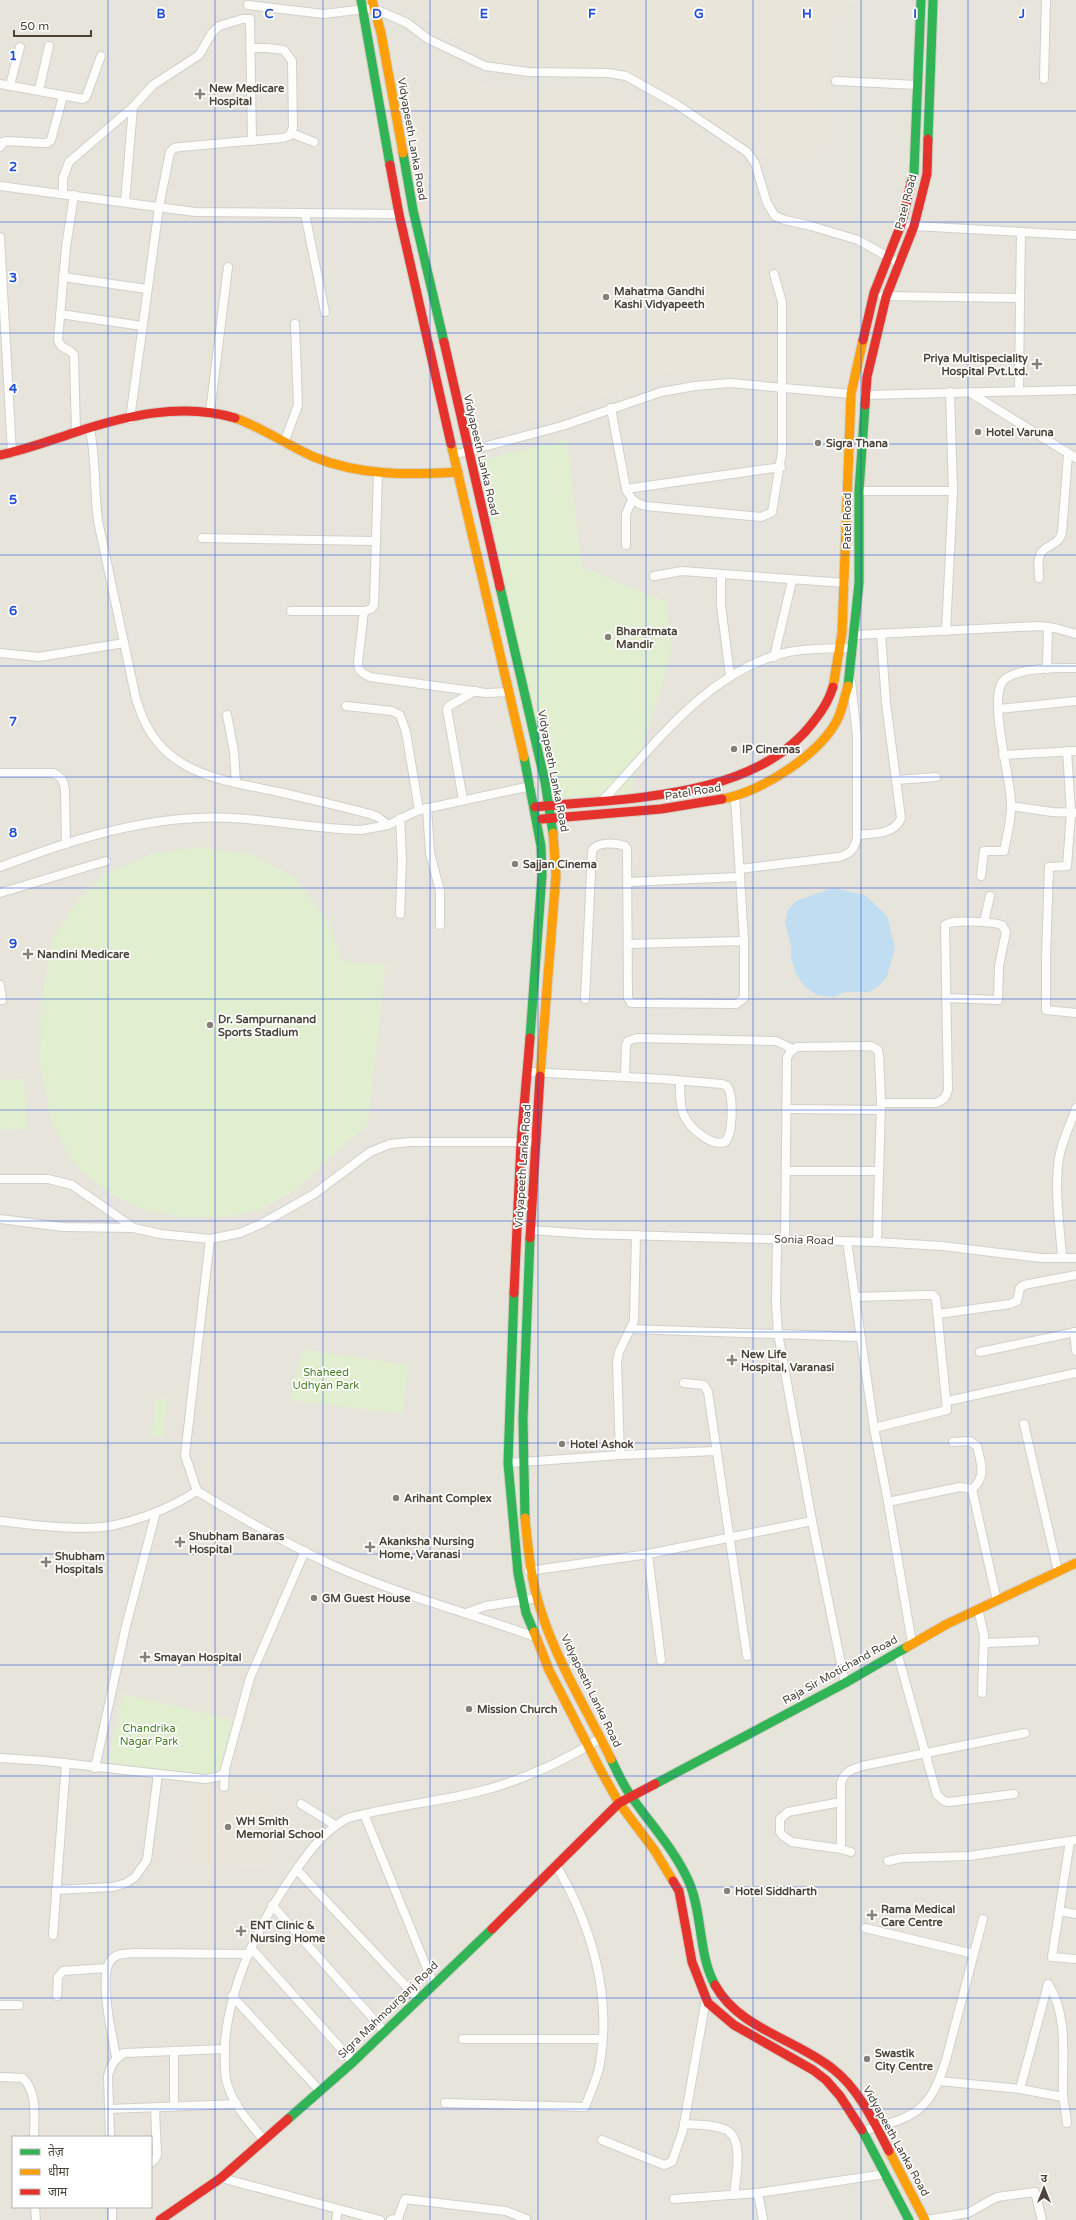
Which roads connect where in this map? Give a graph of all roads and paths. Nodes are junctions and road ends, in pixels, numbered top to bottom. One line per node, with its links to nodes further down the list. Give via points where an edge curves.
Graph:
1 (361, 0): 7 (main road, Vidyapeeth Lanka Road)
2 (921, 0): 16 (main road, Patel Road)
3 (933, 0): 25 (main road, Patel Road)
4 (1046, 0): 12 (street)
5 (373, 4): 7 (street); 38 (street, via 407,22 428,39 485,66 528,72 626,76 676,104 747,152 755,163 766,203 775,216 858,240); 64 (main road, Vidyapeeth Lanka Road, via 381,33 413,210)
6 (248, 5): 7 (street, via 324,14)
7 (362, 10): 32 (main road, Vidyapeeth Lanka Road)
8 (49, 46): 17 (street)
9 (20, 48): 15 (street)
10 (250, 48): 19 (street, via 250,20 242,19 219,26 200,55 154,85); 20 (street, via 284,50 292,61); 21 (street)
11 (101, 56): 18 (street, via 86,97 79,100)
12 (1044, 79)
13 (836, 81): 16 (street)
14 (0, 84): 15 (street)
15 (10, 85): 17 (street)
16 (917, 85): 24 (main road, Patel Road)
17 (39, 90): 18 (street)
18 (63, 96): 23 (street, via 51,140 47,143 7,141)
19 (133, 107): 27 (street, via 69,162 63,178); 29 (street)
20 (291, 133): 21 (street, via 282,138); 22 (street)
21 (252, 141): 30 (street, via 174,148 167,158)
22 (314, 142)
23 (0, 147)
24 (914, 173): 25 (main road); 33 (main road, Patel Road)
25 (926, 174): 34 (main road, Patel Road)
26 (0, 186): 27 (street)
27 (63, 194): 28 (street)
28 (74, 195): 29 (street); 42 (street)
29 (125, 202): 30 (street)
30 (159, 207): 31 (street, via 195,212); 43 (street)
31 (305, 214): 32 (street); 47 (street)
32 (399, 214): 67 (main road, Vidyapeeth Lanka Road)
33 (902, 222): 34 (street); 38 (main road, Patel Road)
34 (914, 226): 35 (street); 39 (main road, Patel Road)
35 (1021, 232): 36 (street); 46 (street)
36 (1076, 235)
37 (0, 237): 65 (street)
38 (888, 255): 39 (street); 44 (main road, Patel Road)
39 (899, 262): 45 (main road, Patel Road)
40 (228, 267): 59 (street)
41 (774, 274): 51 (street, via 782,302)
42 (63, 277): 43 (street); 48 (street)
43 (147, 289): 50 (street)
44 (874, 293): 45 (street); 56 (main road, Patel Road)
45 (886, 297): 46 (street); 57 (main road, Patel Road)
46 (1020, 298): 52 (street)
47 (324, 312)
48 (60, 314): 50 (street); 62 (street, via 59,344 74,356)
49 (295, 324): 63 (street, via 298,405)
50 (142, 326): 60 (street)
51 (780, 388): 56 (street); 58 (street, via 730,383 695,386 661,392); 69 (street)
52 (1019, 390): 53 (street); 55 (street)
53 (1076, 390)
54 (950, 392): 55 (street); 57 (street); 74 (street)
55 (969, 392): 68 (street)
56 (851, 394): 83 (main road, Patel Road)
57 (864, 396): 73 (main road, Patel Road)
58 (611, 408): 64 (street, via 562,426); 72 (street)
59 (210, 412): 60 (main road, via 171,410); 63 (main road, via 236,418)
60 (130, 419): 61 (main road)
61 (90, 429): 62 (main road); 91 (street, via 95,454 98,521)
62 (76, 432): 65 (main road)
63 (284, 443): 70 (main road, via 316,458 346,467)
64 (468, 451): 67 (street); 117 (main road, Vidyapeeth Lanka Road)
65 (12, 453): 66 (main road)
66 (0, 455)
67 (453, 455): 71 (main road, Vidyapeeth Lanka Road)
68 (1072, 457): 81 (street, via 1062,532 1059,541 1039,556)
69 (781, 467): 72 (street); 75 (street, via 772,512 761,517 646,506)
70 (378, 472): 71 (main road); 77 (street)
71 (458, 472): 101 (main road, Vidyapeeth Lanka Road)
72 (626, 489): 75 (street)
73 (859, 491): 74 (street); 90 (main road, Patel Road, via 859,583)
74 (953, 491): 87 (street)
75 (632, 500): 78 (street, via 626,521)
76 (202, 538): 77 (street)
77 (375, 541): 85 (street, via 376,601 371,609)
78 (626, 545)
79 (721, 574): 80 (street, via 682,571); 82 (street); 98 (street, via 722,619)
80 (654, 576)
81 (1038, 578)
82 (792, 581): 83 (street); 95 (street)
83 (844, 583): 93 (main road, Patel Road)
84 (291, 611): 85 (street)
85 (364, 611): 100 (street, via 358,662 358,669 362,673 370,677)
86 (1048, 627): 87 (street, via 993,627); 89 (street); 97 (street)
87 (946, 631): 88 (street)
88 (880, 634): 90 (street); 111 (street)
89 (1076, 634)
90 (855, 635): 92 (main road, Patel Road)
91 (124, 643): 94 (street, via 40,657); 112 (street, via 136,699 152,737 169,754 192,769)
92 (852, 648): 93 (street); 99 (main road, Patel Road)
93 (840, 649): 95 (street, via 810,649); 116 (main road, Patel Road, via 826,706 814,725 794,745 772,760 743,774 713,783 662,794)
94 (0, 653)
95 (774, 657): 98 (street)
96 (1076, 668): 97 (street)
97 (1047, 669): 104 (street, via 1017,674 1004,680 998,691)
98 (730, 676): 116 (street, via 710,690 676,722)
99 (850, 677): 114 (main road, Patel Road, via 839,716 824,738 787,772); 126 (street, via 857,736)
100 (475, 691): 101 (street); 115 (street, via 447,709)
101 (509, 692): 113 (main road, Vidyapeeth Lanka Road)
102 (1076, 701): 104 (street)
103 (346, 706): 120 (street, via 392,711 400,715)
104 (999, 709): 108 (street)
105 (227, 715): 112 (street, via 234,752)
106 (1067, 751): 107 (street); 108 (street); 121 (street)
107 (1076, 751)
108 (1003, 755): 118 (street)
109 (0, 773): 127 (street, via 53,773 61,776 65,787)
110 (936, 777): 111 (street)
111 (896, 780): 126 (street, via 901,813 896,828)
112 (236, 783): 125 (street, via 370,814)
113 (532, 786): 115 (street); 119 (main road, Vidyapeeth Lanka Road)
114 (735, 797): 123 (main road, Patel Road, via 661,809); 130 (street)
115 (463, 800): 120 (street)
116 (603, 800): 117 (main road, Patel Road)
117 (550, 805): 119 (main road, Patel Road); 123 (main road, Vidyapeeth Lanka Road)
118 (1011, 806): 121 (street); 131 (street, via 1004,851 984,851)
119 (535, 807): 124 (main road, Vidyapeeth Lanka Road)
120 (423, 809): 122 (street); 137 (street, via 430,853 440,891)
121 (1074, 813): 144 (street, via 1067,866 1049,867 1046,1010)
122 (400, 818): 125 (street); 135 (street)
123 (552, 818): 124 (main road, Patel Road); 147 (main road, Vidyapeeth Lanka Road, via 556,875)
124 (537, 819): 146 (main road, Vidyapeeth Lanka Road, via 542,875)
125 (388, 825): 127 (street, via 350,829 198,818 119,829)
126 (857, 835): 130 (street, via 852,850 839,857)
127 (66, 844): 129 (street)
128 (106, 860): 133 (street)
129 (0, 867)
130 (740, 873): 132 (street); 138 (street)
131 (981, 876)
132 (628, 882): 139 (street); 142 (street, via 626,846 600,844 593,848)
133 (0, 893)
134 (990, 896): 136 (street)
135 (400, 914)
136 (984, 922): 141 (street, via 953,922 945,925); 141 (street, via 1002,925 1006,932 999,966 998,1000)
137 (440, 925)
138 (744, 941): 139 (street); 139 (street, via 745,994 741,1002 736,1004 631,1003 628,998)
139 (628, 944)
140 (0, 985): 143 (street)
141 (946, 998): 150 (street, via 948,1090 943,1101)
142 (585, 999)
143 (2, 1000)
144 (1076, 1013)
145 (793, 1049): 148 (street, via 776,1041 637,1038 628,1041 626,1045); 150 (street, via 839,1045 876,1048 879,1055); 151 (street, via 788,1058)
146 (528, 1072): 147 (street); 153 (main road, Vidyapeeth Lanka Road)
147 (542, 1073): 148 (street); 154 (main road, Vidyapeeth Lanka Road)
148 (626, 1077): 149 (street)
149 (680, 1080): 149 (street, via 727,1086 731,1095 731,1134 725,1142 712,1142 687,1123 680,1101)
150 (880, 1107): 151 (street); 156 (street)
151 (786, 1109): 155 (street)
152 (1076, 1110): 166 (street, via 1059,1159)
153 (521, 1142): 154 (street); 162 (street, via 390,1144 370,1152 314,1194 261,1224 240,1233); 186 (main road, Vidyapeeth Lanka Road)
154 (535, 1142): 160 (main road, Vidyapeeth Lanka Road)
155 (786, 1171): 156 (street); 163 (street)
156 (879, 1171): 165 (street)
157 (0, 1179): 159 (street, via 48,1179 72,1185)
158 (0, 1219): 159 (street, via 63,1227)
159 (134, 1228): 162 (street, via 160,1234)
160 (531, 1230): 161 (street, Sonia Road); 185 (main road, Vidyapeeth Lanka Road)
161 (636, 1235): 163 (street, Sonia Road); 171 (street, via 635,1312)
162 (210, 1239): 188 (street, via 185,1455)
163 (781, 1239): 164 (street, Sonia Road); 173 (street, via 776,1304)
164 (847, 1242): 165 (street, Sonia Road); 169 (street)
165 (877, 1242): 166 (street, Sonia Road)
166 (1062, 1258): 167 (street, Sonia Road)
167 (1076, 1258)
168 (1076, 1275): 170 (street, via 1024,1285 1020,1288 1017,1301 1010,1304)
169 (855, 1297): 170 (street, via 933,1295); 174 (street)
170 (938, 1314): 179 (street)
171 (631, 1329): 173 (street); 184 (street, via 622,1343 617,1362)
172 (1075, 1332): 175 (street); 176 (street)
173 (778, 1333): 174 (street); 192 (street)
174 (860, 1337): 181 (street)
175 (1076, 1351)
176 (980, 1352)
177 (1076, 1373): 179 (street)
178 (684, 1383): 183 (street, via 700,1384 707,1388)
179 (948, 1401): 181 (street, via 947,1410 944,1412)
180 (1024, 1424): 198 (street)
181 (874, 1428): 189 (street)
182 (953, 1442): 187 (street, via 970,1441 978,1446 983,1474 979,1484)
183 (716, 1451): 184 (street); 193 (street)
184 (620, 1456): 185 (street)
185 (523, 1462): 186 (street); 197 (main road, Vidyapeeth Lanka Road)
186 (508, 1463): 199 (main road, Vidyapeeth Lanka Road)
187 (972, 1489): 189 (street, via 960,1487); 202 (street)
188 (198, 1491): 190 (street); 194 (street, via 226,1509)
189 (888, 1502): 207 (street)
190 (156, 1512): 191 (street, via 109,1526 70,1527); 220 (street, via 126,1626)
191 (0, 1521)
192 (812, 1521): 193 (street); 212 (street)
193 (730, 1537): 195 (street); 210 (street)
194 (305, 1551): 204 (street, via 330,1564 402,1592); 221 (street, via 250,1678)
195 (648, 1554): 197 (street); 211 (street)
196 (1076, 1563): 198 (main road, Raja Sir Motichand Road)
197 (532, 1571): 199 (street); 200 (main road, Vidyapeeth Lanka Road)
198 (1058, 1571): 202 (main road, Raja Sir Motichand Road)
199 (518, 1573): 201 (main road, Vidyapeeth Lanka Road)
200 (538, 1598): 201 (street); 215 (main road, Vidyapeeth Lanka Road, via 562,1664)
201 (524, 1601): 204 (street, via 486,1606); 205 (main road, Vidyapeeth Lanka Road)
202 (997, 1601): 203 (main road, Raja Sir Motichand Road)
203 (978, 1610): 207 (main road, Raja Sir Motichand Road); 208 (street)
204 (466, 1613): 205 (street)
205 (535, 1637): 216 (main road, Vidyapeeth Lanka Road)
206 (1035, 1641): 208 (street)
207 (912, 1643): 209 (main road, Raja Sir Motichand Road)
208 (984, 1644): 213 (street)
209 (897, 1652): 212 (main road, Raja Sir Motichand Road); 217 (street)
210 (747, 1656)
211 (661, 1660)
212 (844, 1683): 225 (main road, Raja Sir Motichand Road)
213 (982, 1693)
214 (1025, 1733): 217 (street)
215 (601, 1738): 216 (street); 225 (main road, Vidyapeeth Lanka Road)
216 (588, 1746): 227 (main road, Vidyapeeth Lanka Road); 229 (street, via 513,1781 480,1791)
217 (924, 1753): 224 (street, via 934,1789 944,1801); 226 (street, via 862,1766 848,1772 841,1783)
218 (0, 1758): 219 (street)
219 (66, 1763): 220 (street); 237 (street)
220 (95, 1768): 222 (street)
221 (225, 1770): 222 (street, via 217,1777 205,1779); 223 (street)
222 (158, 1774): 237 (street, via 147,1860 135,1877 126,1884 113,1887)
223 (224, 1787)
224 (1014, 1794)
225 (632, 1796): 227 (main road, Raja Sir Motichand Road); 274 (main road, Vidyapeeth Lanka Road, via 667,1843 692,1886 706,1958 712,1979 721,1996 743,2015 837,2071 852,2088)
226 (841, 1802): 232 (street); 232 (street, via 788,1812 780,1819 779,1825 783,1836 792,1842)
227 (619, 1803): 235 (main road, SIgra Mahmourganj Road); 252 (main road, Vidyapeeth Lanka Road, via 655,1851 679,1891 692,1962)
228 (301, 1804): 230 (street)
229 (364, 1814): 230 (street); 248 (street)
230 (335, 1825): 236 (street, via 312,1847)
231 (1073, 1841): 234 (street, via 969,1856 902,1858); 239 (street)
232 (841, 1850): 233 (street)
233 (851, 1852)
234 (888, 1861)
235 (556, 1865): 248 (main road, SIgra Mahmourganj Road); 257 (street, via 572,1892 595,1954 601,1985)
236 (297, 1870): 238 (street); 251 (street)
237 (56, 1890): 243 (street)
238 (272, 1905): 244 (street); 255 (street)
239 (1060, 1912): 240 (street); 246 (street, via 1052,1957)
240 (1076, 1914)
241 (983, 1918): 245 (street)
242 (865, 1928): 245 (street)
243 (53, 1935)
244 (250, 1951): 247 (street, via 118,1955 112,1958); 250 (street); 261 (street)
245 (974, 1954): 263 (street)
246 (1076, 1959)
247 (107, 1968): 249 (street, via 63,1971 58,1977); 260 (street, via 105,1986)
248 (433, 1983): 251 (main road, SIgra Mahmourganj Road)
249 (58, 1996)
250 (232, 1996): 258 (street); 265 (street)
251 (417, 1998): 255 (main road, SIgra Mahmourganj Road)
252 (706, 1998): 273 (street); 275 (main road, Vidyapeeth Lanka Road, via 717,2012 734,2026 813,2070 826,2080 840,2096)
253 (0, 2005): 254 (street)
254 (19, 2005)
255 (384, 2031): 261 (main road, SIgra Mahmourganj Road)
256 (463, 2039): 257 (street)
257 (602, 2039): 267 (street, via 600,2064 585,2106)
258 (225, 2049): 259 (street); 268 (street, via 226,2079)
259 (174, 2052): 260 (street, via 124,2053); 269 (street)
260 (116, 2058): 271 (street, via 110,2066 108,2076)
261 (353, 2062): 265 (main road, SIgra Mahmourganj Road)
262 (0, 2077): 276 (street, via 24,2078 29,2084 34,2101)
263 (939, 2081): 264 (street); 274 (street, via 930,2098 918,2111 905,2119)
264 (1020, 2089): 266 (street); 266 (street, via 1048,1984 1059,2012 1063,2042)
265 (320, 2091): 278 (main road, SIgra Mahmourganj Road)
266 (1063, 2097): 272 (street)
267 (445, 2103)
268 (237, 2104): 269 (street); 278 (street)
269 (174, 2107): 270 (street)
270 (155, 2108): 271 (street); 280 (street, via 157,2154)
271 (109, 2109): 277 (street)
272 (1067, 2123)
273 (684, 2124): 279 (street, via 676,2155 668,2165); 284 (street, via 721,2128 734,2137 738,2155)
274 (876, 2127): 275 (street); 298 (main road, Vidyapeeth Lanka Road)
275 (862, 2131): 281 (main road, Vidyapeeth Lanka Road)
276 (34, 2136)
277 (110, 2136)
278 (264, 2140): 282 (main road, SIgra Mahmourganj Road)
279 (602, 2140)
280 (152, 2162)
281 (885, 2174): 283 (street); 297 (main road, Vidyapeeth Lanka Road)
282 (221, 2178): 288 (street); 291 (main road, SIgra Mahmourganj Road)
283 (758, 2193): 284 (street); 296 (street)
284 (734, 2195): 285 (street)
285 (674, 2199)
286 (35, 2208): 289 (street)
287 (112, 2208): 290 (street)
288 (338, 2210): 292 (street); 293 (street)
289 (36, 2220)
290 (112, 2220)
291 (160, 2220)
292 (336, 2220)
293 (380, 2220)
294 (391, 2220): 295 (street, via 398,2218 406,2199 506,2212)
295 (526, 2220)
296 (763, 2220)
297 (909, 2220)
298 (926, 2220): 299 (street, via 968,2213 997,2197 1035,2192)
299 (1042, 2220)

